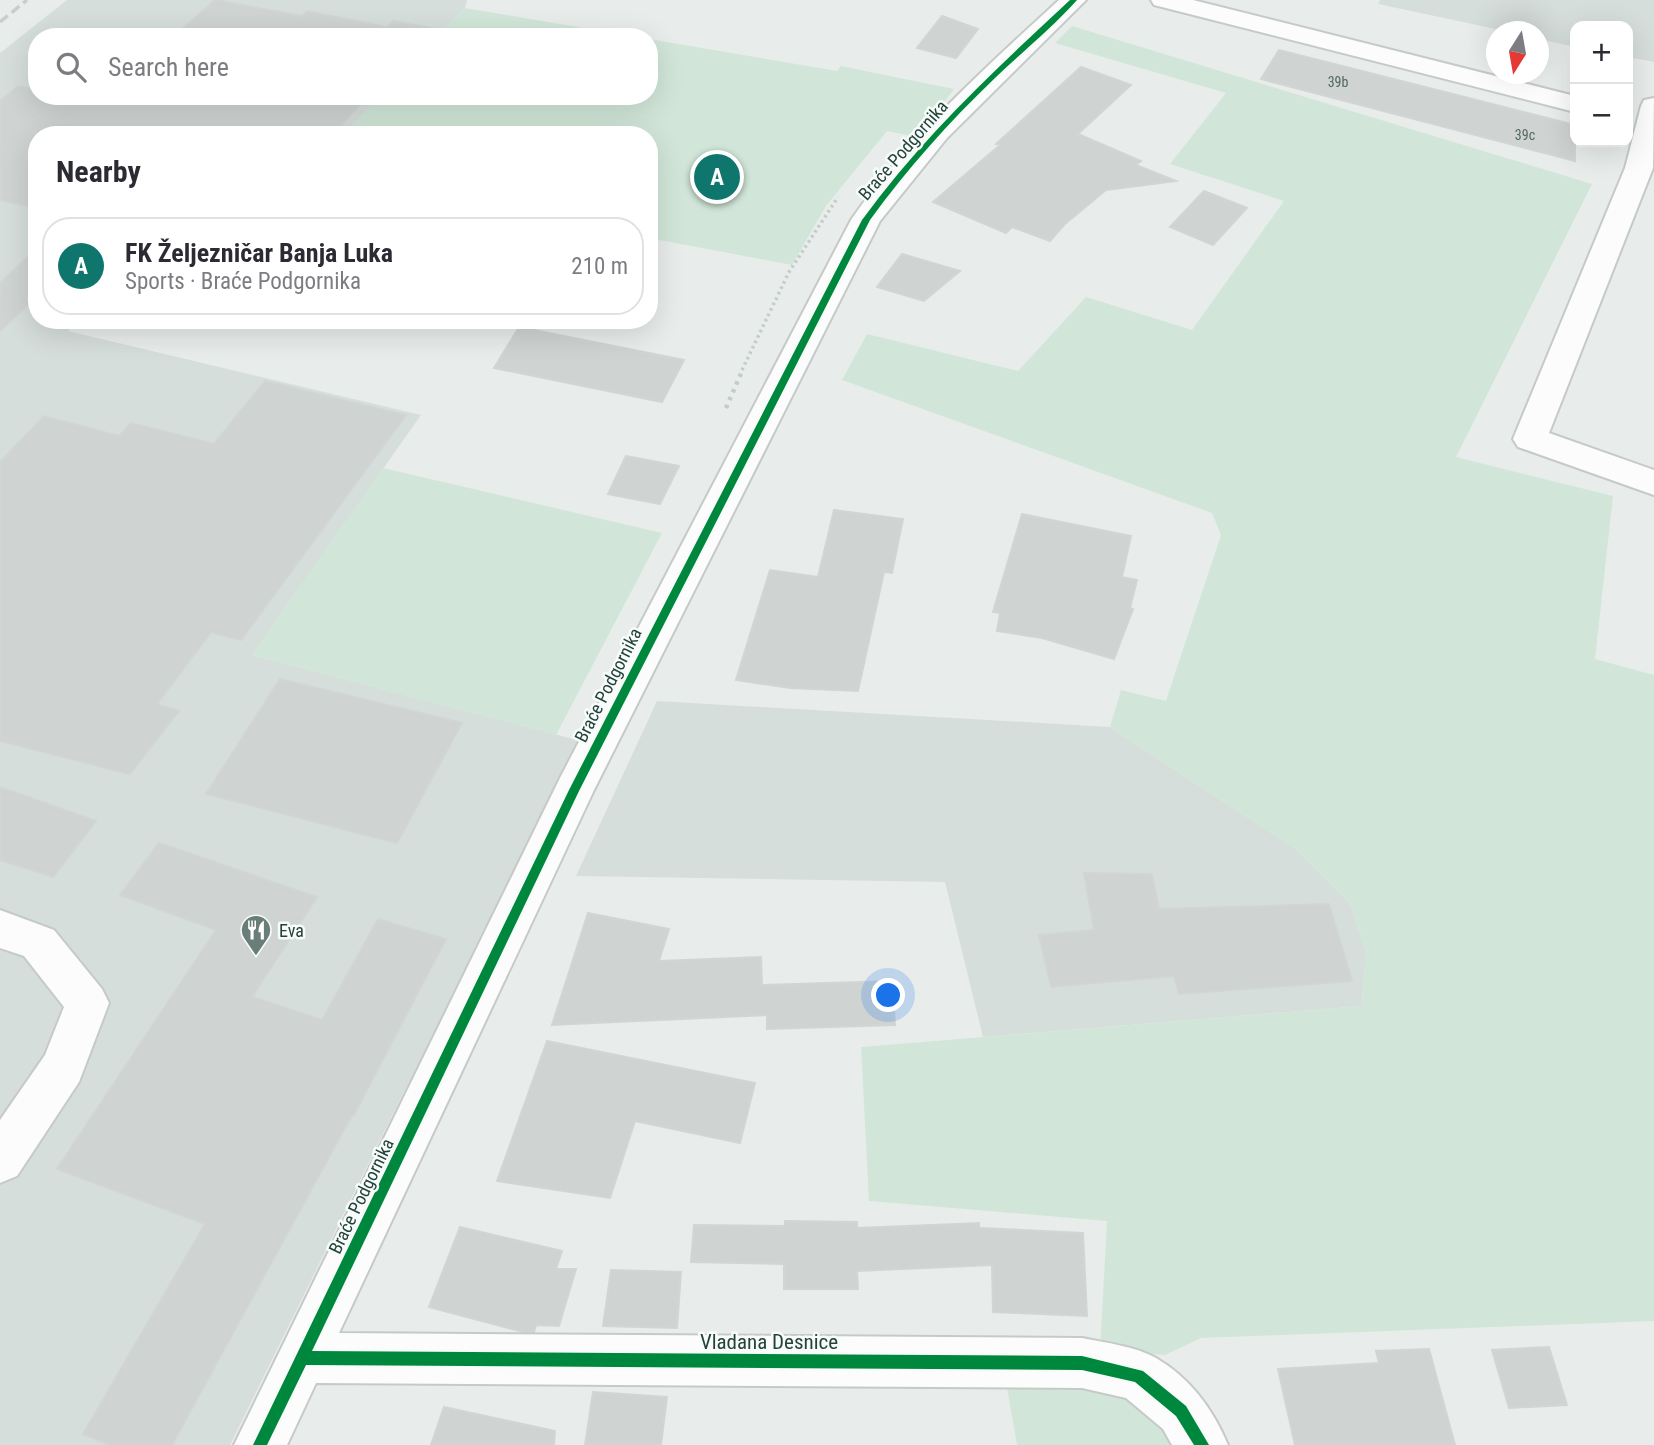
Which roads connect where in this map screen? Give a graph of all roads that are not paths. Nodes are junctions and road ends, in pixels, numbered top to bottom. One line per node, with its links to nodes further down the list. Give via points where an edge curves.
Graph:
1 (1074, 0): 8 (street, Braće Podgornika, via 945,124 866,220 574,790)
2 (1164, 0): 3 (street)
3 (1570, 103)
4 (1644, 115): 5 (street, via 1639,168 1530,439)
5 (1654, 484)
6 (0, 929): 7 (street, via 39,943 87,1003 63,1067)
7 (0, 1160)
8 (303, 1357): 9 (street, Braće Podgornika); 10 (street, Vladana Desnice, via 1082,1363 1138,1376 1181,1411)
9 (260, 1445)
10 (1202, 1445)

